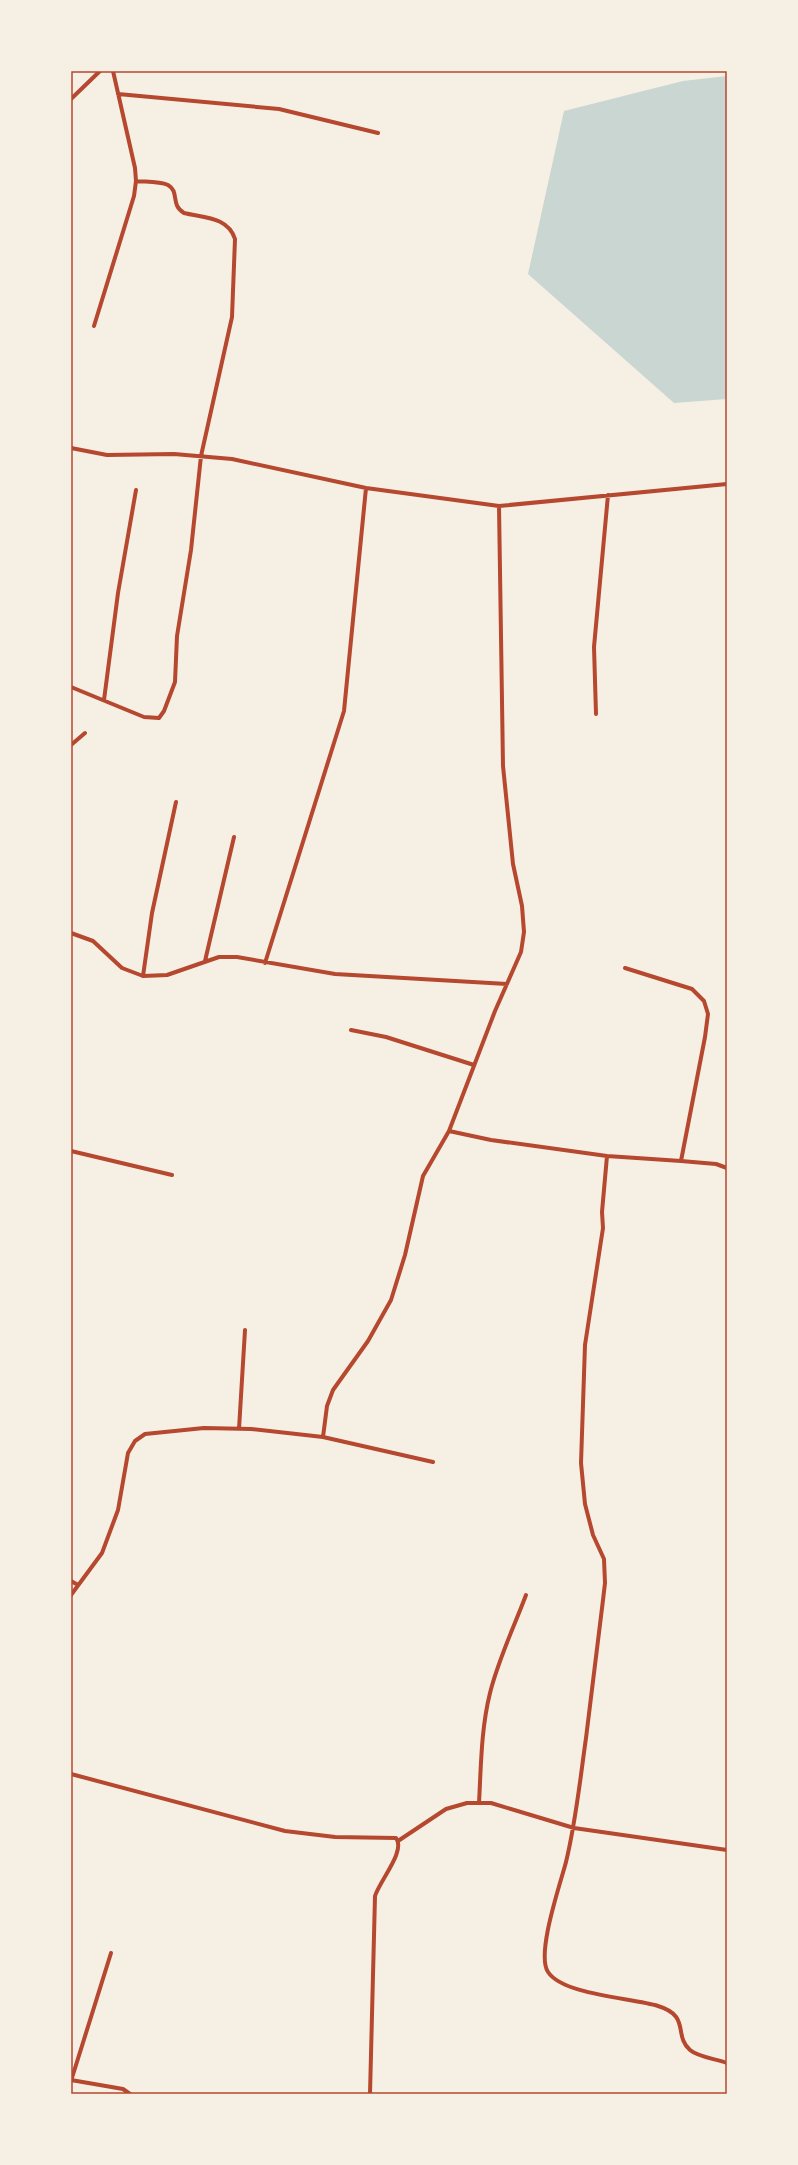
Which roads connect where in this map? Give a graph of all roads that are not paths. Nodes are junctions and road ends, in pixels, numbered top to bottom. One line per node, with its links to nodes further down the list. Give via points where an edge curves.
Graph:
1 (100, 71): 4 (street)
2 (113, 71): 3 (street)
3 (118, 94): 5 (street, via 278,109); 6 (street)
4 (71, 99)
5 (378, 133)
6 (136, 182): 7 (street); 9 (street, via 166,184 175,193 178,210 226,224 232,230 235,239 232,317)
7 (94, 326)
8 (71, 448): 9 (street, via 107,455)
9 (201, 456): 11 (street, via 232,459); 16 (street, via 191,550 176,636 175,682 170,697 159,718 152,718)
10 (727, 484): 13 (street)
11 (366, 488): 14 (street); 24 (street, via 344,711)
12 (136, 490): 16 (street, via 118,593)
13 (608, 495): 14 (street); 17 (street, via 594,647)
14 (499, 506): 27 (street, via 503,766 513,864 522,906 524,932 521,952)
15 (71, 687): 16 (street)
16 (104, 700)
17 (596, 714)
18 (85, 733): 19 (street)
19 (71, 745)
20 (176, 802): 26 (street, via 152,913)
21 (234, 837): 23 (street)
22 (71, 933): 26 (street, via 94,941 122,968)
23 (205, 961): 24 (street, via 219,957 237,957); 26 (street, via 167,975)
24 (265, 963): 27 (street, via 335,974)
25 (625, 968): 33 (street, via 692,989 704,1001 708,1014)
26 (143, 976)
27 (507, 984): 29 (street)
28 (351, 1030): 29 (street)
29 (474, 1065): 30 (street)
30 (449, 1131): 32 (street, via 491,1140); 38 (street, via 423,1176 405,1255 391,1300 368,1340 333,1390 327,1406)
31 (71, 1151): 35 (street)
32 (607, 1156): 33 (street); 46 (street, via 603,1228 585,1345 581,1463 585,1504 593,1535 604,1559 605,1583)
33 (681, 1161): 34 (street, via 716,1164)
34 (727, 1168)
35 (172, 1175)
36 (245, 1330): 37 (street)
37 (239, 1429): 38 (street); 41 (street, via 159,1431 145,1434 135,1441 128,1453 118,1510 102,1553)
38 (323, 1437): 39 (street)
39 (433, 1462)
40 (71, 1582): 41 (street)
41 (78, 1585): 42 (street)
42 (71, 1595)
43 (526, 1595): 45 (street, via 489,1695 483,1733)
44 (71, 1774): 47 (street, via 285,1831 335,1837 391,1837)
45 (479, 1803): 46 (street, via 491,1803); 47 (street, via 467,1803 446,1810)
46 (574, 1828): 48 (street); 50 (street, via 544,1954 548,1972 555,1979 579,1990 658,2006 672,2013 678,2018 685,2044 691,2051)
47 (398, 1840): 53 (street, via 397,1855 375,1896)
48 (727, 1850)
49 (111, 1954): 51 (street)
50 (727, 2063)
51 (71, 2081): 52 (street, via 123,2089)
52 (130, 2094)
53 (370, 2094)

